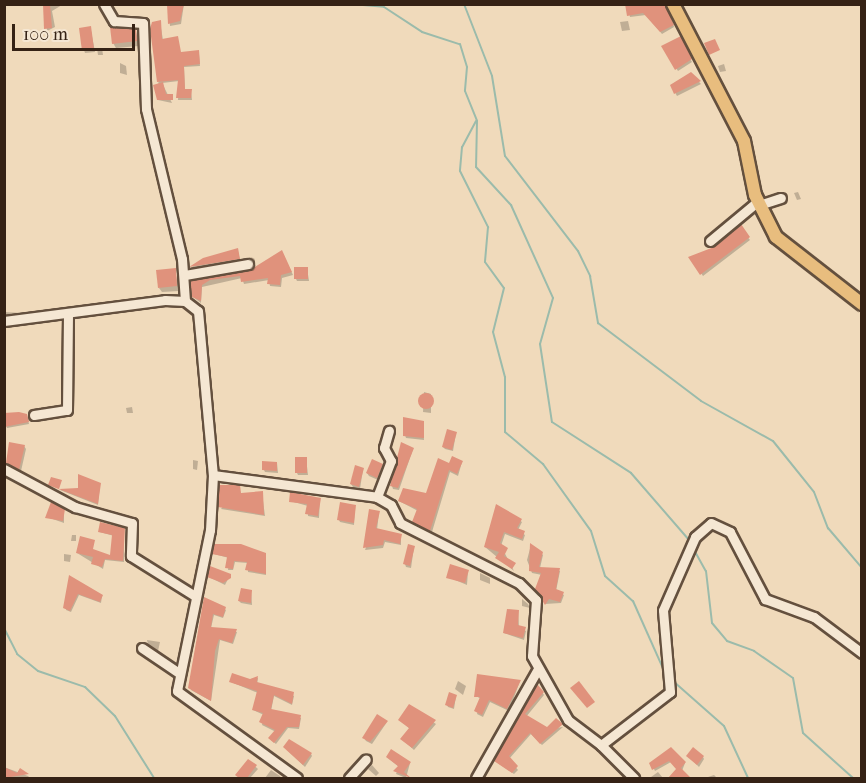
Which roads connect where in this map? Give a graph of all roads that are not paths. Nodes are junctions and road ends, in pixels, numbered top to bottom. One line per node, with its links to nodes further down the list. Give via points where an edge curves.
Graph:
1 (104, 4): 7 (street, via 114,21 143,23 146,109)
2 (673, 4): 4 (main road, via 744,141)
3 (781, 198): 4 (street)
4 (758, 204): 5 (street); 9 (main road, via 783,247)
5 (710, 241)
6 (248, 264): 7 (street)
7 (184, 274): 8 (street)
8 (185, 301): 10 (street); 15 (street, via 201,320)
9 (861, 304)
10 (68, 313): 11 (street); 12 (street, via 67,410)
11 (4, 321)
12 (34, 415)
13 (389, 430): 16 (street, via 384,448 391,461)
14 (4, 469): 17 (street, via 75,507 132,523 132,557)
15 (213, 475): 16 (street); 17 (street, via 210,530)
16 (377, 497): 20 (street, via 391,505 400,523 530,592 537,607 530,652)
17 (195, 596): 21 (street)
18 (142, 648): 21 (street)
19 (861, 653): 22 (street, via 814,617 765,599 730,532 711,523 695,537 663,610 670,692)
20 (538, 669): 22 (street, via 571,724); 26 (street)
21 (179, 673): 24 (street, via 182,697 240,732)
22 (602, 745): 27 (street)
23 (366, 759): 25 (street)
24 (297, 778)
25 (349, 778)
26 (476, 778)
27 (634, 778)

